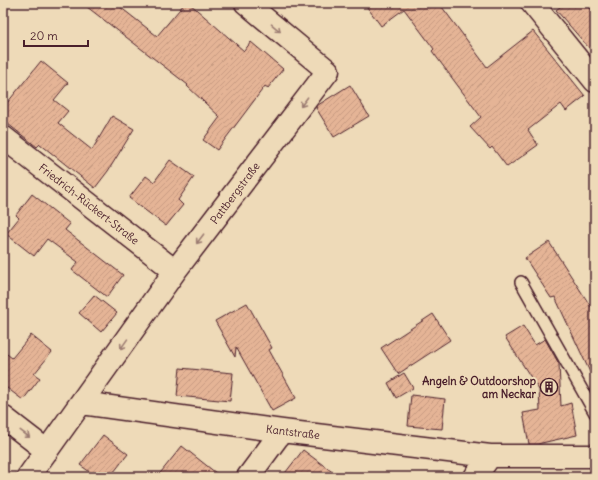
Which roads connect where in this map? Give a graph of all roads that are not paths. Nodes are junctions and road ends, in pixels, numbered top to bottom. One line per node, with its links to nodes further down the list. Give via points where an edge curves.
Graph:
1 (246, 3): 5 (street, Pattbergstraße, one-way to 5, via 328,71)
2 (532, 3): 3 (street)
3 (595, 81)
4 (3, 137): 5 (street, Friedrich-Rückert-Straße)
5 (175, 271): 7 (street, Pattbergstraße, one-way to 7)
6 (521, 282): 8 (lane)
7 (82, 403): 10 (street, Kantstraße); 11 (street)
8 (595, 413)
9 (3, 417): 11 (street, one-way to 11)
10 (282, 431): 12 (street, Kantstraße); 15 (street)
11 (47, 451): 14 (street)
12 (490, 456): 13 (street, Kantstraße); 16 (street)
13 (595, 456)
14 (28, 477)
15 (248, 477)
16 (475, 477)

